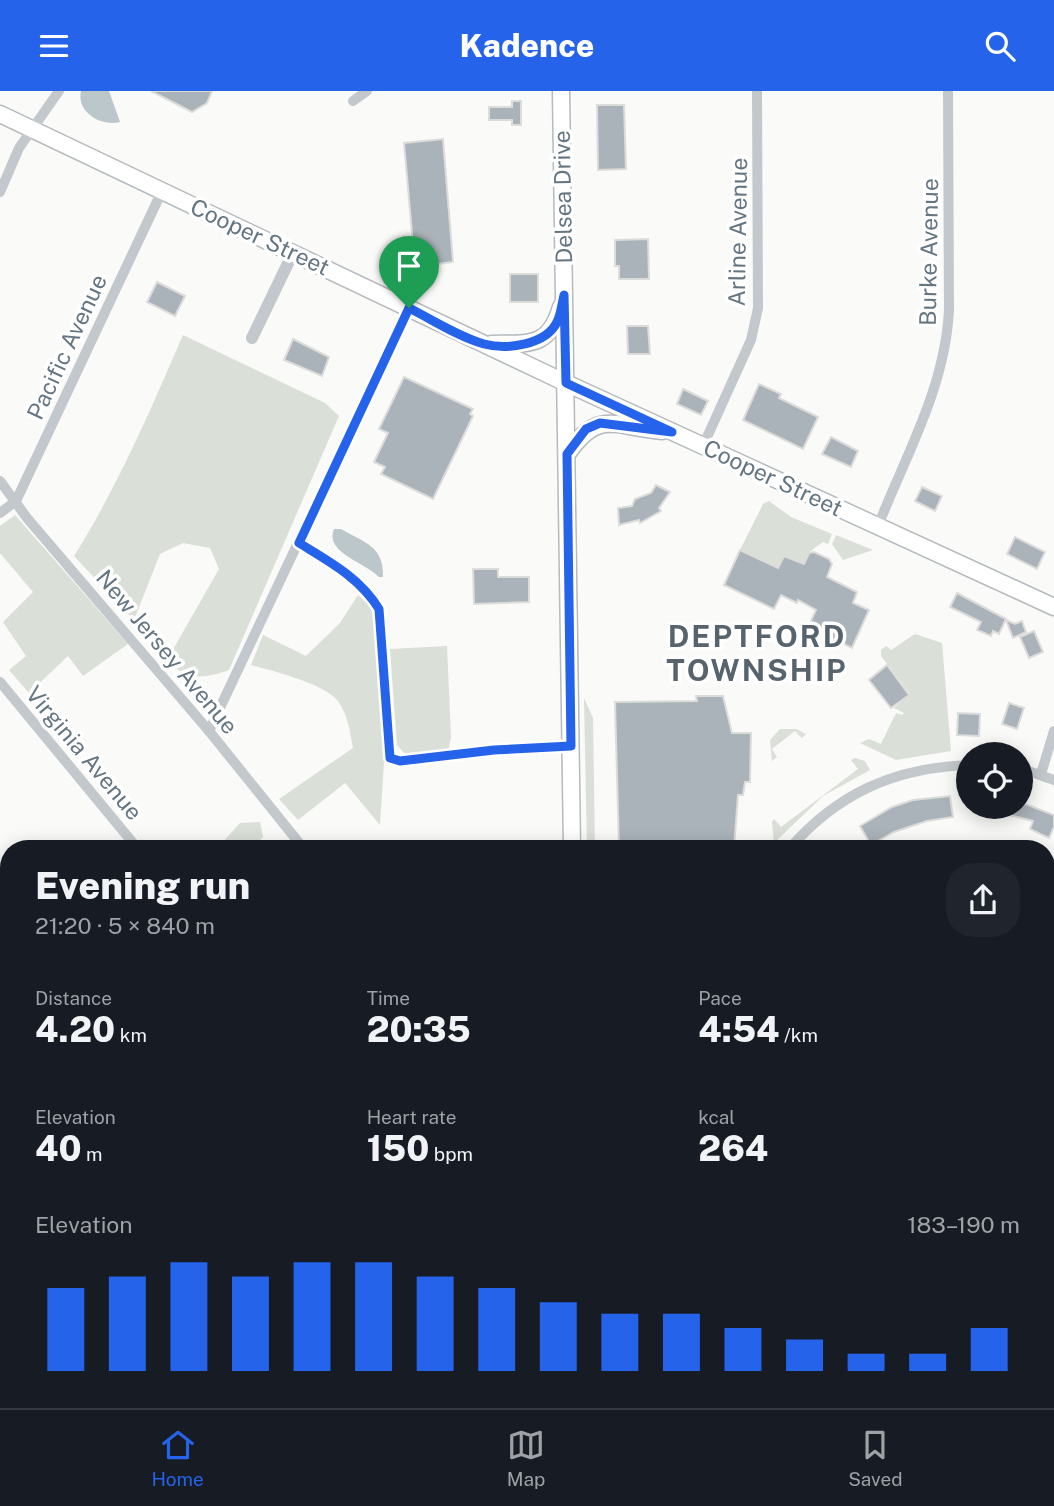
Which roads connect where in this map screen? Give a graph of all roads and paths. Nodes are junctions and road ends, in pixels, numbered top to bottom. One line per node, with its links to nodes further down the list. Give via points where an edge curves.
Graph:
1 (60, 91): 8 (street)
2 (367, 91): 6 (street)
3 (561, 91): 12 (main road, Delsea Drive)
4 (757, 91): 18 (street, Arline Avenue, via 758,309 751,339)
5 (948, 91): 23 (street, Burke Avenue, via 946,341 923,422)
6 (353, 101)
7 (0, 114): 8 (main road, Cooper Street)
8 (32, 130): 9 (main road, Cooper Street); 10 (street)
9 (162, 191): 11 (main road, Cooper Street); 21 (street, Pacific Avenue)
10 (0, 192)
11 (293, 253): 13 (main road, Cooper Street); 14 (street)
12 (564, 295): 15 (main road, via 557,322 539,341); 16 (main road, Delsea Drive)
13 (409, 308): 15 (main road, Cooper Street); 24 (street)
14 (252, 338)
15 (485, 344): 16 (main road, Cooper Street)
16 (566, 383): 17 (main road, Cooper Street); 19 (main road, Delsea Drive)
17 (672, 432): 18 (main road, Cooper Street); 19 (main road, via 600,423 586,429)
18 (704, 446): 23 (main road, Cooper Street)
19 (567, 454): 29 (main road, Delsea Drive)
20 (0, 481): 21 (street, New Jersey Avenue)
21 (16, 501): 22 (street, Pacific Avenue); 27 (street, New Jersey Avenue)
22 (0, 513)
23 (878, 526): 25 (main road, Cooper Street)
24 (299, 543): 27 (street); 29 (street, via 367,590 379,609 390,758 400,761)
25 (1052, 602)
26 (0, 682): 34 (street, Virginia Avenue)
27 (209, 731): 35 (street, New Jersey Avenue)
28 (1054, 731): 32 (street)
29 (571, 746): 36 (main road, Delsea Drive)
30 (956, 765): 37 (street, via 882,779 832,808)
31 (1033, 772): 32 (street)
32 (1041, 774): 33 (street)
33 (1054, 780)
34 (131, 840)
35 (297, 840)
36 (572, 840)
37 (797, 840)

